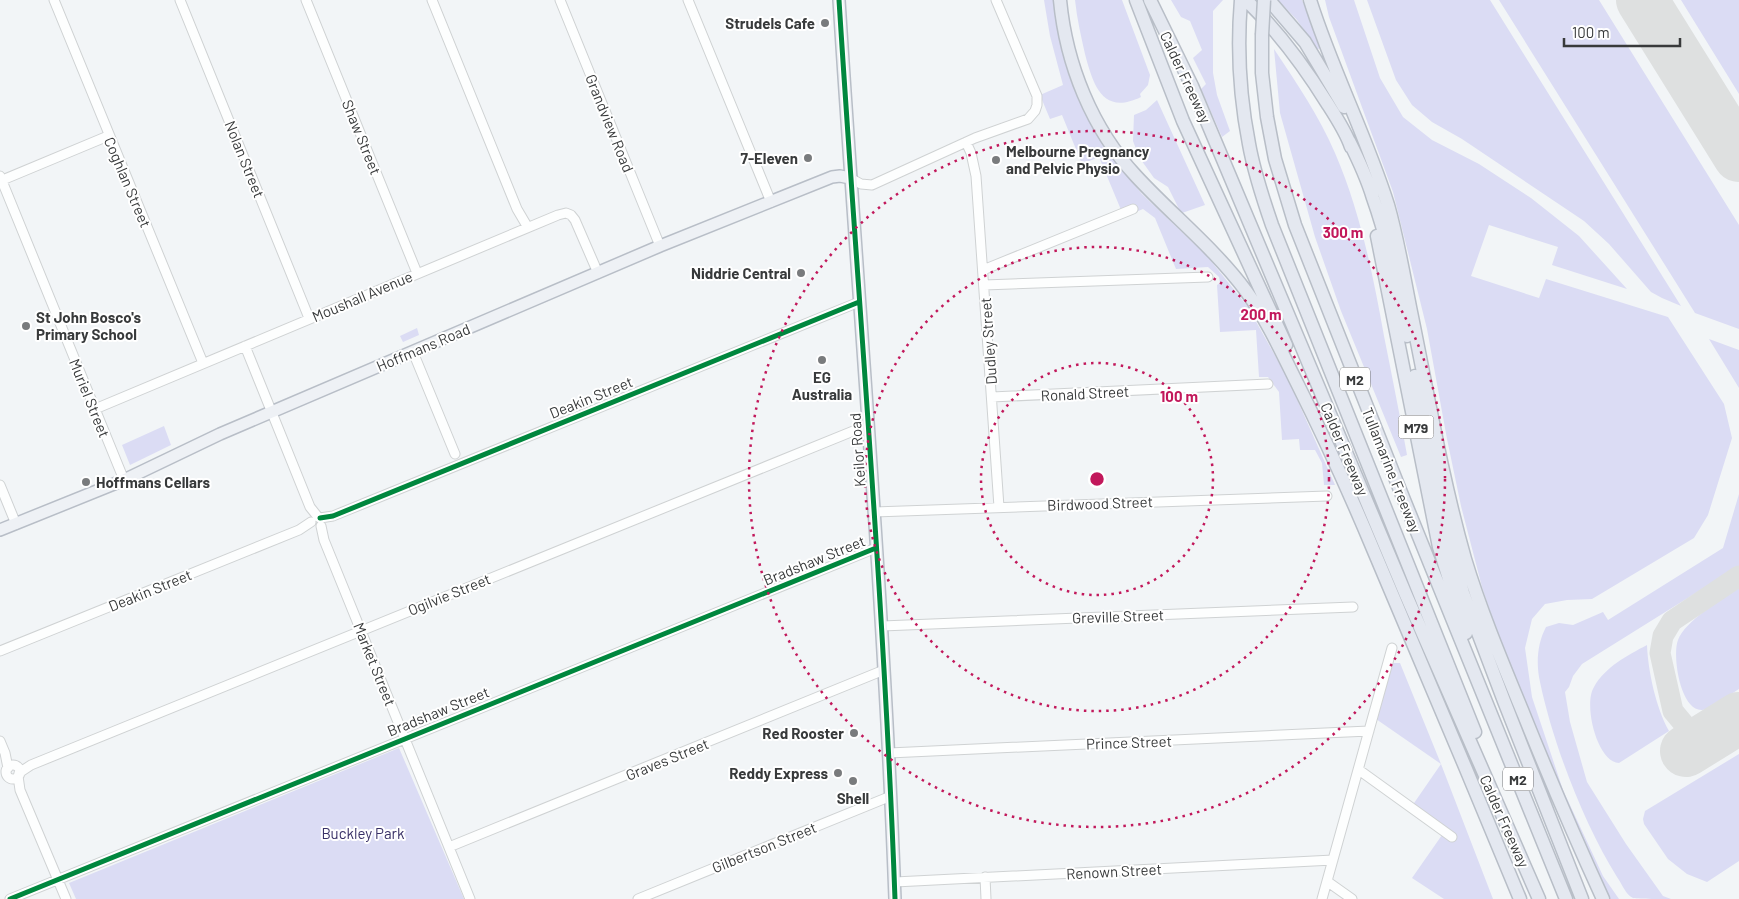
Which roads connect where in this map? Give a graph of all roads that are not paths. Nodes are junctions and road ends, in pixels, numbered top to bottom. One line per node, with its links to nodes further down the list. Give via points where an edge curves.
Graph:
1 (54, 0): 17 (street, Coghlan Street)
2 (180, 0): 33 (street, Nolan Street)
3 (306, 0): 28 (street, Shaw Street)
4 (432, 0): 25 (street)
5 (560, 0): 26 (street, Grandview Road)
6 (688, 0): 23 (street)
7 (839, 0): 21 (main road, Keilor Road)
8 (996, 0): 18 (street, via 1037,96 1037,105 1028,119)
9 (1060, 0): 42 (highway, via 1071,59 1100,127 1134,173 1246,291 1278,345)
10 (1136, 0): 42 (highway, via 1183,121 1273,315)
11 (1150, 0): 86 (highway, Calder Freeway, via 1192,86 1406,595)
12 (1246, 0): 19 (highway, M79, via 1294,54)
13 (1264, 0): 60 (highway, Tullamarine Freeway / M2, bridge, via 1262,72 1267,117 1288,202 1389,463)
14 (1269, 0): 20 (highway, via 1295,28 1316,58)
15 (1310, 0): 20 (highway)
16 (1241, 6): 86 (highway, Tullamarine Freeway / M2, via 1240,58 1249,144 1272,225)
17 (108, 136): 22 (street); 36 (street, Coghlan Street)
18 (970, 140): 21 (street, via 872,185); 27 (street, Dudley Street)
19 (1349, 141): 60 (highway, M79, via 1375,226 1439,547); 88 (highway, via 1373,197 1394,268 1436,488 1463,593)
20 (1376, 172): 59 (highway, via 1402,264 1440,458 1459,536)
21 (850, 178): 23 (main road, Hoffmans Road, via 832,177); 32 (main road, Keilor Road)
22 (1, 179): 39 (street, Muriel Street)
23 (771, 202): 26 (main road, Hoffmans Road)
24 (1133, 209): 27 (street)
25 (524, 227): 28 (street, Moushall Avenue); 29 (street, Moushall Avenue, via 558,214 566,212 571,215)
26 (660, 246): 29 (main road, Hoffmans Road)
27 (983, 270): 31 (street, Dudley Street)
28 (417, 273): 33 (street, Moushall Avenue)
29 (598, 273): 35 (main road, Hoffmans Road)
30 (1208, 277): 31 (street)
31 (984, 285): 38 (street, Dudley Street)
32 (859, 302): 41 (main road, Keilor Road); 49 (street, Deakin Street)
33 (309, 318): 34 (street, Moushall Avenue)
34 (245, 346): 36 (street, Moushall Avenue); 40 (street, Market Street)
35 (413, 352): 40 (main road, Hoffmans Road); 43 (street)
36 (203, 363): 39 (street, Moushall Avenue)
37 (1268, 384): 38 (street, Ronald Street)
38 (992, 397): 47 (street, Dudley Street)
39 (95, 409): 44 (street, Muriel Street)
40 (272, 412): 44 (main road, Hoffmans Road); 49 (street, Market Street)
41 (868, 425): 48 (main road, Keilor Road); 55 (street, Ogilvie Street)
42 (1322, 433): 61 (highway)
43 (455, 454)
44 (124, 480): 50 (main road, Hoffmans Road)
45 (0, 485): 50 (street)
46 (1326, 496): 47 (street, Birdwood Street)
47 (999, 506): 48 (street, Birdwood Street)
48 (874, 512): 52 (main road, Keilor Road)
49 (316, 523): 55 (street, Market Street); 57 (street, Deakin Street)
50 (16, 524): 51 (main road, Hoffmans Road)
51 (0, 530)
52 (876, 548): 54 (main road, Keilor Road); 63 (street, Bradshaw Street)
53 (1353, 607): 54 (street, Greville Street)
54 (882, 626): 58 (main road, Keilor Road)
55 (361, 630): 63 (street, Market Street); 67 (street, Ogilvie Street)
56 (1392, 648): 62 (street)
57 (0, 651)
58 (884, 670): 65 (main road, Keilor Road); 70 (street, Graves Street)
59 (1514, 692): 88 (highway); 89 (highway)
60 (1491, 712): 87 (highway, Tullamarine Freeway / M2)
61 (1442, 713): 84 (highway); 85 (highway)
62 (1370, 731): 65 (street, Prince Street); 66 (street)
63 (405, 738): 70 (street, Market Street); 73 (street, Bradshaw Street)
64 (0, 741): 67 (street)
65 (889, 753): 68 (main road, Keilor Road)
66 (1359, 770): 69 (street); 71 (street)
67 (10, 773): 73 (street)
68 (891, 796): 74 (main road, Keilor Road); 79 (street, Gilbertson Street)
69 (1452, 838)
70 (449, 847): 78 (street, Market Street)
71 (1333, 860): 72 (street, Renown Street); 75 (street)
72 (985, 878): 74 (street, Renown Street); 81 (street)
73 (58, 880): 76 (street, Bradshaw Street); 77 (street)
74 (895, 882): 80 (main road, Keilor Road)
75 (1328, 882): 82 (street); 83 (street)
76 (10, 899)
77 (66, 899)
78 (470, 899)
79 (638, 899)
80 (896, 899)
81 (986, 899)
82 (1322, 899)
83 (1352, 899)
84 (1511, 899)
85 (1520, 899)
86 (1540, 899)
87 (1566, 899)
88 (1584, 899)
89 (1603, 899)

